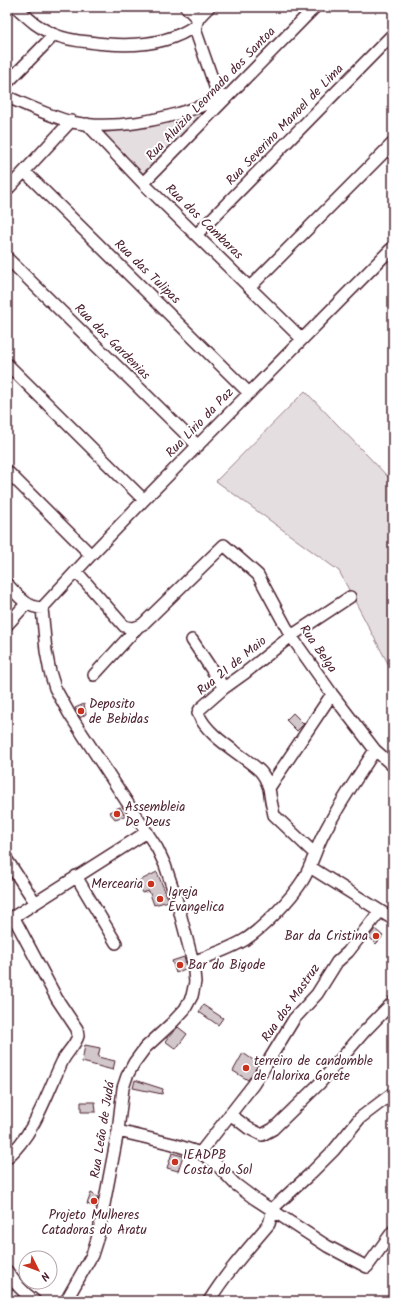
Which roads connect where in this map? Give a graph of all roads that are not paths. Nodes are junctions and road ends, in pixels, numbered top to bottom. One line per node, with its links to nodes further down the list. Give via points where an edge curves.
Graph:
1 (16, 7): 7 (street, via 38,27)
2 (186, 7): 5 (street)
3 (209, 7): 5 (street)
4 (316, 7): 10 (street, Rua Aluizia Leornado dos Santoa)
5 (197, 22): 7 (street, via 187,32 177,36 156,42 126,45 73,41); 10 (street, via 200,42)
6 (393, 34): 17 (street, Rua Severino Manoel de Lima)
7 (54, 35): 8 (street)
8 (7, 83)
9 (7, 96): 11 (street)
10 (224, 96): 12 (street, via 175,114 129,124); 15 (street, Rua Aluizia Leornado dos Santoa)
11 (71, 122): 12 (street); 14 (street)
12 (87, 124): 15 (street, Rua dos Cambaras)
13 (393, 143): 20 (street)
14 (25, 172): 16 (street); 23 (street, Rua das Tulipas)
15 (143, 183): 17 (street, Rua dos Cambaras)
16 (7, 190)
17 (196, 235): 20 (street, Rua dos Cambaras)
18 (393, 248): 21 (street, Rua Lirio da Paz)
19 (7, 258): 24 (street, Rua das Gardenias)
20 (250, 287): 21 (street, Rua dos Cambaras)
21 (302, 339): 23 (street, Rua Lirio da Paz)
22 (7, 364): 26 (street)
23 (249, 393): 24 (street, Rua Lirio da Paz)
24 (198, 446): 26 (street, Rua Lirio da Paz)
25 (7, 471): 27 (street)
26 (144, 500): 27 (street, Rua Lirio da Paz)
27 (91, 555): 28 (street, Rua Lirio da Paz)
28 (76, 571): 32 (street, Rua Lirio da Paz); 34 (street, via 124,626)
29 (7, 584): 31 (street)
30 (350, 597): 35 (street, Rua 21 de Maio)
31 (26, 604): 32 (street); 33 (street)
32 (42, 608): 43 (street, Rua Leão de Judá, via 47,658 55,688)
33 (7, 624)
34 (137, 628): 35 (street, Rua Belga, via 224,545 258,575); 37 (street)
35 (291, 636): 38 (street, Rua 21 de Maio); 39 (street, Rua Belga)
36 (192, 640): 38 (street)
37 (94, 675)
38 (224, 688): 42 (street, Rua 21 de Maio, via 198,713 218,738 261,772)
39 (332, 694): 40 (street, Rua Belga); 42 (street)
40 (375, 750): 41 (street, Rua Belga); 44 (street, via 324,832)
41 (393, 766)
42 (270, 788): 44 (street, via 274,815)
43 (147, 832): 47 (street); 53 (street, Rua Leão de Judá, via 165,865)
44 (314, 853): 46 (street)
45 (7, 860): 48 (street)
46 (310, 867): 49 (street); 53 (street, via 289,899 261,927 229,948)
47 (76, 876): 48 (street); 52 (street)
48 (35, 902): 50 (street)
49 (380, 911): 51 (street); 56 (street, Rua dos Mastruz, via 338,962 317,994 294,1019 266,1065)
50 (10, 918): 59 (street, via 77,1029 78,1036 62,1062 34,1121)
51 (393, 919)
52 (116, 943)
53 (193, 962): 57 (street, Rua Leão de Judá, via 195,982 192,996 185,1009 145,1048 127,1076 123,1088)
54 (393, 1002): 56 (street, via 320,1083 273,1129 262,1135)
55 (393, 1092): 60 (street, via 360,1118 334,1150)
56 (230, 1114): 58 (street, Rua dos Mastruz)
57 (118, 1131): 58 (street); 64 (street, Rua Leão de Judá, via 98,1236 92,1255)
58 (200, 1153): 60 (street, via 213,1161 235,1184)
59 (7, 1158)
60 (271, 1210): 61 (street, via 327,1246 367,1267); 65 (street, via 269,1224 218,1286)
61 (393, 1231)
62 (7, 1271): 63 (street, via 17,1287)
63 (35, 1301)
64 (66, 1301)
65 (209, 1301)

